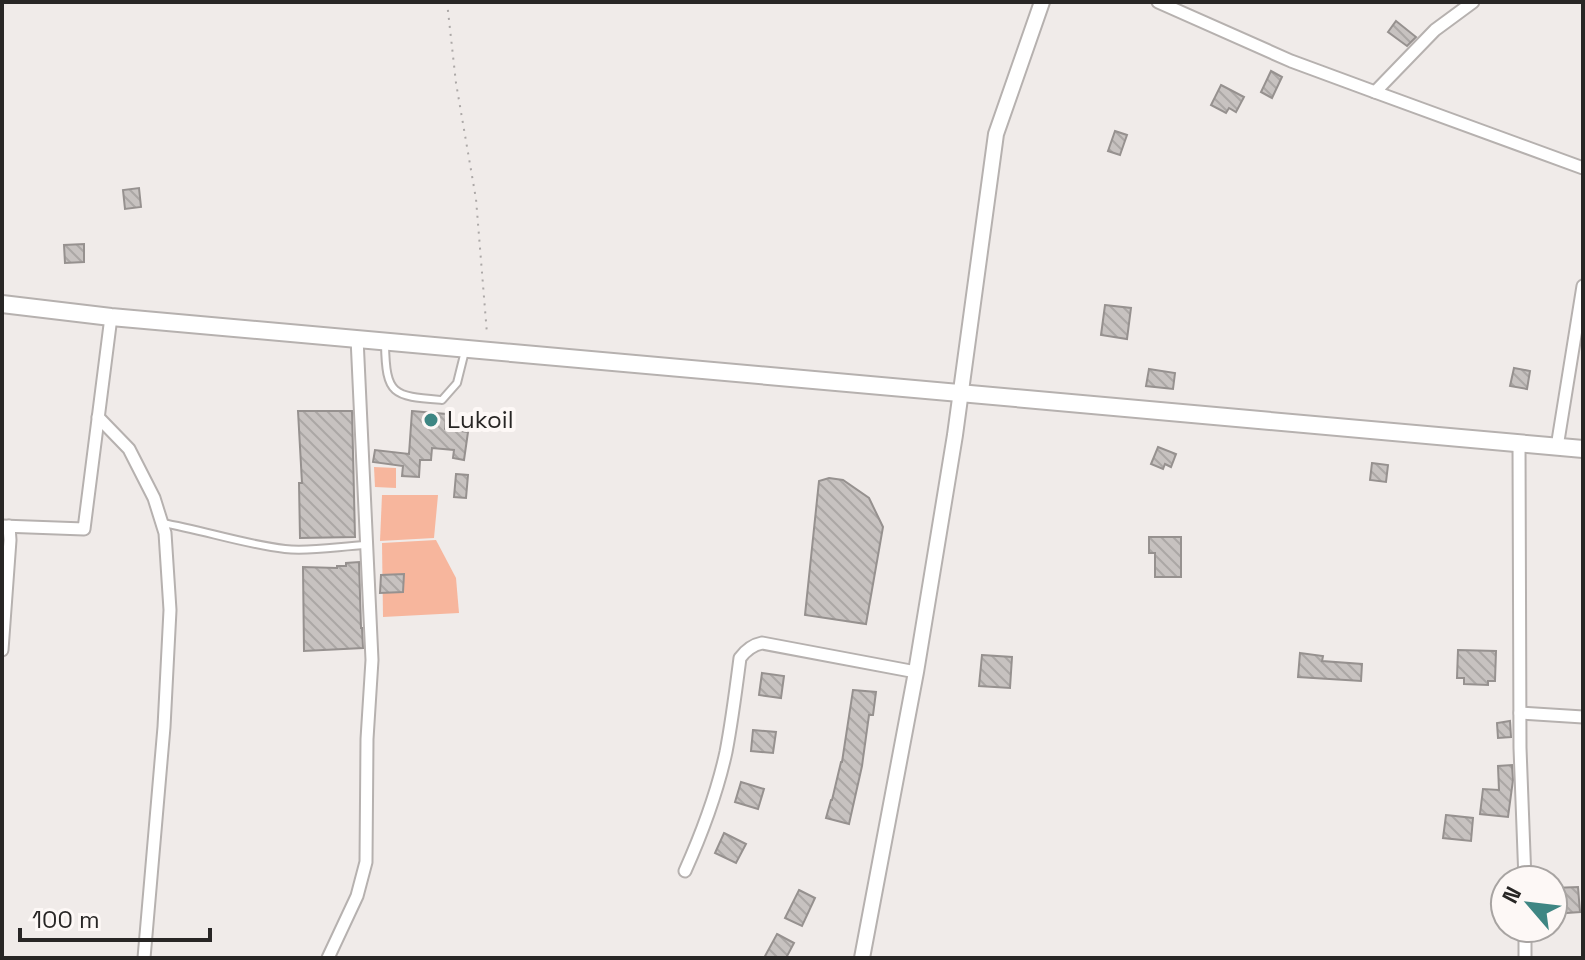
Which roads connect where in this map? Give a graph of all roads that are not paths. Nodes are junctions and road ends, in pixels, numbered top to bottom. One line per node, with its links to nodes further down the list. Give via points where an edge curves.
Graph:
1 (1042, 2): 12 (street, via 996,134)
2 (1158, 2): 4 (street)
3 (1473, 2): 4 (street, via 1435,30)
4 (1375, 92): 5 (street)
5 (1583, 168)
6 (1583, 286): 15 (street)
7 (2, 304): 8 (main road)
8 (111, 317): 9 (main road); 13 (street)
9 (357, 338): 10 (main road); 19 (street)
10 (385, 341): 11 (main road); 11 (lane, via 387,378 407,397 442,400 460,377)
11 (465, 348): 12 (main road)
12 (962, 392): 14 (main road); 21 (street)
13 (98, 417): 17 (street, via 129,449); 18 (street, via 84,529)
14 (1519, 443): 15 (main road); 22 (street)
15 (1557, 447): 16 (main road)
16 (1583, 449)
17 (162, 523): 19 (lane, via 289,550); 26 (street, via 170,625)
18 (5, 526): 20 (street, via 10,540)
19 (366, 545): 27 (street, via 372,660 366,862 357,896)
20 (2, 650)
21 (916, 672): 25 (street, via 762,643 744,653 717,787); 28 (street)
22 (1520, 713): 23 (street); 24 (street)
23 (1583, 717)
24 (1525, 864)
25 (685, 871)
26 (144, 958)
27 (328, 958)
28 (862, 958)

